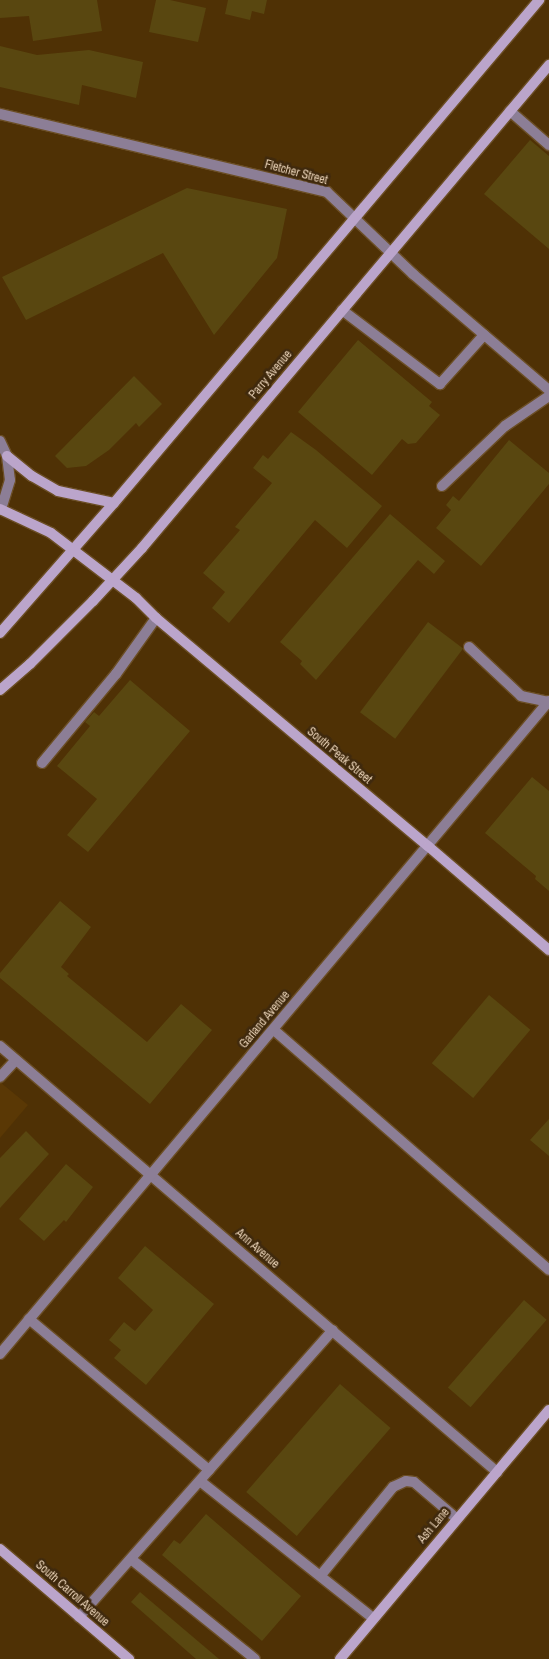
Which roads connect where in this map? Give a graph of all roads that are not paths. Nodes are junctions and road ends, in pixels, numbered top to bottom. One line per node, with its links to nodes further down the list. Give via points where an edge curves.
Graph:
1 (539, 0): 6 (main road)
2 (549, 65): 3 (main road, Parry Avenue)
3 (510, 111): 5 (street); 7 (main road, Parry Avenue)
4 (0, 114): 6 (street, Fletcher Street, via 327,192)
5 (549, 145)
6 (355, 218): 7 (street, Fletcher Street); 15 (main road)
7 (390, 252): 8 (main road, Parry Avenue); 9 (street, Fletcher Street)
8 (342, 310): 9 (street, via 440,384); 18 (main road, Parry Avenue)
9 (484, 335): 10 (street, Fletcher Street)
10 (549, 390)
11 (549, 396): 14 (street, via 505,426)
12 (0, 441): 13 (street)
13 (7, 456): 15 (main road, via 58,491); 16 (street, via 10,480)
14 (442, 486)
15 (114, 503): 17 (main road)
16 (0, 510): 17 (main road, South Peak Street, via 51,533)
17 (73, 550): 18 (main road, South Peak Street); 20 (main road)
18 (112, 580): 19 (main road, South Peak Street); 22 (main road, Parry Avenue)
19 (156, 618): 24 (street, via 116,674); 25 (main road, South Peak Street)
20 (0, 633)
21 (469, 647): 23 (street, via 522,696)
22 (0, 690)
23 (549, 701): 25 (street, Garland Avenue)
24 (42, 763)
25 (428, 846): 26 (main road, South Peak Street); 27 (street, Garland Avenue)
26 (549, 950)
27 (274, 1030): 31 (street, Garland Avenue); 32 (street)
28 (0, 1046): 29 (street, Ann Avenue)
29 (16, 1060): 30 (street); 31 (street, Ann Avenue)
30 (0, 1077)
31 (151, 1174): 33 (street, Garland Avenue); 34 (street, Ann Avenue)
32 (549, 1270)
33 (29, 1319): 35 (street, Garland Avenue); 37 (street)
34 (333, 1330): 37 (street); 38 (street, Ann Avenue)
35 (0, 1354)
36 (549, 1410): 38 (main road, Ash Lane)
37 (209, 1470): 39 (street)
38 (497, 1472): 40 (main road, Ash Lane)
39 (200, 1481): 42 (street); 43 (street)
40 (456, 1518): 43 (street, via 414,1482 406,1481 393,1487); 45 (main road, Ash Lane)
41 (0, 1548): 44 (main road, South Carroll Avenue)
42 (131, 1559): 44 (street); 47 (street)
43 (321, 1575): 45 (street)
44 (79, 1617): 46 (main road, South Carroll Avenue)
45 (374, 1618): 48 (main road, Ash Lane)
46 (129, 1659)
47 (254, 1659)
48 (340, 1659)

